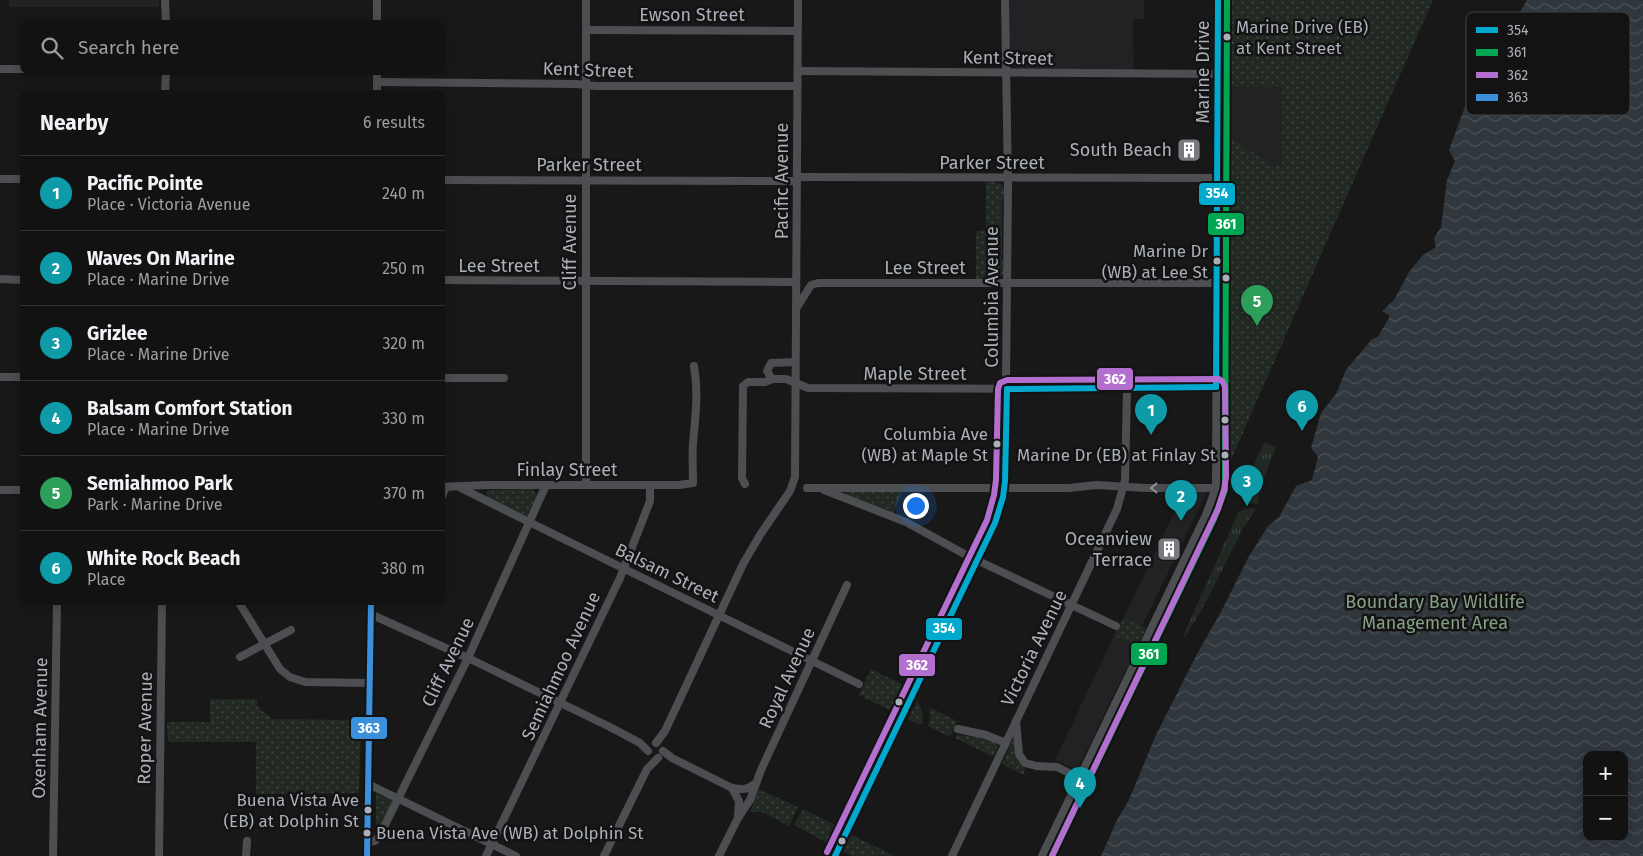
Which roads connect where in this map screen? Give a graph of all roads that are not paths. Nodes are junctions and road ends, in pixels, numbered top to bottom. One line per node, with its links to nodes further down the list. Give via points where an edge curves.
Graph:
1 (166, 0): 7 (street)
2 (377, 0): 8 (street)
3 (586, 0): 9 (street, Cliff Avenue)
4 (798, 0): 10 (street, Pacific Avenue)
5 (1005, 0): 14 (street, Columbia Avenue)
6 (1218, 0): 15 (street, Marine Drive)
7 (166, 20)
8 (377, 20)
9 (586, 30): 10 (street, Ewson Street); 19 (street, Cliff Avenue)
10 (797, 30): 13 (street, Pacific Avenue)
11 (0, 69): 12 (street)
12 (20, 69)
13 (798, 71): 14 (street, Kent Street); 20 (street, Pacific Avenue)
14 (1006, 72): 15 (street, Kent Street); 23 (street, Columbia Avenue)
15 (1218, 74): 24 (street, Marine Drive)
16 (166, 75): 21 (street)
17 (376, 75): 18 (street)
18 (377, 82): 19 (street, Kent Street); 22 (street)
19 (585, 85): 20 (street, Kent Street); 29 (street, Cliff Avenue)
20 (798, 86): 27 (street, Pacific Avenue)
21 (166, 90)
22 (377, 90)
23 (1008, 178): 24 (street, Parker Street); 27 (street, Parker Street); 35 (street, Columbia Avenue)
24 (1217, 178): 36 (street, Marine Drive)
25 (0, 179): 26 (street)
26 (20, 179)
27 (797, 179): 29 (street, Parker Street); 34 (street, Pacific Avenue)
28 (445, 180): 29 (street, Parker Street)
29 (585, 180): 33 (street, Cliff Avenue)
30 (0, 280): 31 (street)
31 (20, 280)
32 (445, 280): 33 (street, Lee Street)
33 (585, 281): 34 (street, Lee Street); 51 (street, Cliff Avenue)
34 (796, 282): 37 (street, Pacific Avenue)
35 (1007, 283): 36 (street, Lee Street); 37 (street, Lee Street, via 818,282 811,286); 47 (street, Columbia Avenue)
36 (1217, 283): 46 (street, Marine Drive)
37 (796, 309): 38 (street, Pacific Avenue)
38 (795, 362): 44 (street, via 771,363 768,371); 45 (street, Pacific Avenue)
39 (694, 366): 52 (street, Finlay Street, via 697,400 692,446 693,483)
40 (0, 377): 41 (street)
41 (20, 377)
42 (445, 378): 43 (street)
43 (504, 378)
44 (772, 379): 45 (street); 49 (street, via 748,382 743,386 742,478)
45 (796, 382): 47 (street, Maple Street, via 808,388); 72 (street, Pacific Avenue, via 796,471 793,484 751,548)
46 (1216, 388): 48 (street, Maple Street); 59 (street, Marine Drive)
47 (1007, 389): 48 (street, Maple Street); 58 (street, Columbia Avenue)
48 (1127, 389): 53 (street, Victoria Avenue)
49 (745, 484)
50 (546, 485): 51 (street, Finlay Street); 55 (street, Finlay Street); 62 (street, Cliff Avenue)
51 (586, 485): 52 (street, Finlay Street)
52 (650, 485): 64 (street, Semiahmoo Avenue, via 650,501)
53 (1124, 486): 58 (street); 59 (street, one-way to 53); 70 (street, Victoria Avenue, via 1110,527)
54 (445, 487): 55 (street, Finlay Street)
55 (461, 488): 62 (street, Balsam Street)
56 (807, 488): 57 (street)
57 (819, 488): 58 (street); 63 (street, via 906,522)
58 (1005, 488): 63 (street, Columbia Avenue, via 995,523)
59 (1216, 488): 91 (street, Marine Drive)
60 (0, 490): 61 (street)
61 (20, 490)
62 (529, 522): 64 (street, Balsam Street); 77 (street, Cliff Avenue)
63 (977, 560): 70 (street); 108 (street, Columbia Avenue)
64 (623, 568): 72 (street, Balsam Street); 81 (street, Semiahmoo Avenue)
65 (847, 585): 78 (street, Royal Avenue)
66 (57, 605): 100 (street, Oxenham Avenue)
67 (162, 605): 101 (street, Roper Avenue)
68 (240, 605): 75 (street)
69 (371, 605): 71 (street)
70 (1072, 605): 73 (street); 82 (street, Victoria Avenue)
71 (370, 614): 77 (street); 79 (street)
72 (719, 614): 78 (street, Balsam Street); 84 (street, Pacific Avenue)
73 (1116, 626)
74 (292, 630): 75 (street)
75 (264, 645): 76 (street); 79 (street, via 280,669 290,677 305,682)
76 (240, 657)
77 (468, 658): 81 (street); 95 (street, Cliff Avenue)
78 (811, 660): 80 (street, Balsam Street); 92 (street, Royal Avenue)
79 (370, 683): 93 (street)
80 (859, 684)
81 (560, 703): 85 (street); 99 (street, Semiahmoo Avenue)
82 (1016, 721): 87 (street, Victoria Avenue); 91 (street, via 1019,754 1025,763 1057,767)
83 (958, 729): 87 (street)
84 (665, 731): 86 (street, Pacific Avenue); 89 (street, Pacific Avenue)
85 (640, 743): 86 (street); 88 (street)
86 (655, 743): 88 (street); 89 (street, via 660,744)
87 (1006, 743): 109 (street, Victoria Avenue)
88 (649, 752): 89 (street, via 652,757); 90 (street)
89 (661, 753): 90 (street); 94 (street)
90 (647, 769): 106 (street)
91 (1079, 778): 110 (street, Marine Drive)
92 (756, 783): 94 (street, via 751,788); 96 (street, Royal Avenue)
93 (368, 784): 95 (street); 98 (street)
94 (732, 788): 96 (street, via 739,800)
95 (397, 798): 98 (street, Cliff Avenue, via 380,835); 99 (street)
96 (738, 818): 107 (street, Royal Avenue)
97 (247, 841): 102 (street)
98 (368, 843): 103 (street)
99 (492, 844): 104 (street, Semiahmoo Avenue); 105 (street)
100 (53, 856)
101 (159, 856)
102 (246, 856)
103 (367, 856)
104 (486, 856)
105 (516, 856)
106 (604, 856)
107 (720, 856)
108 (835, 856)
109 (952, 856)
110 (1042, 856)

